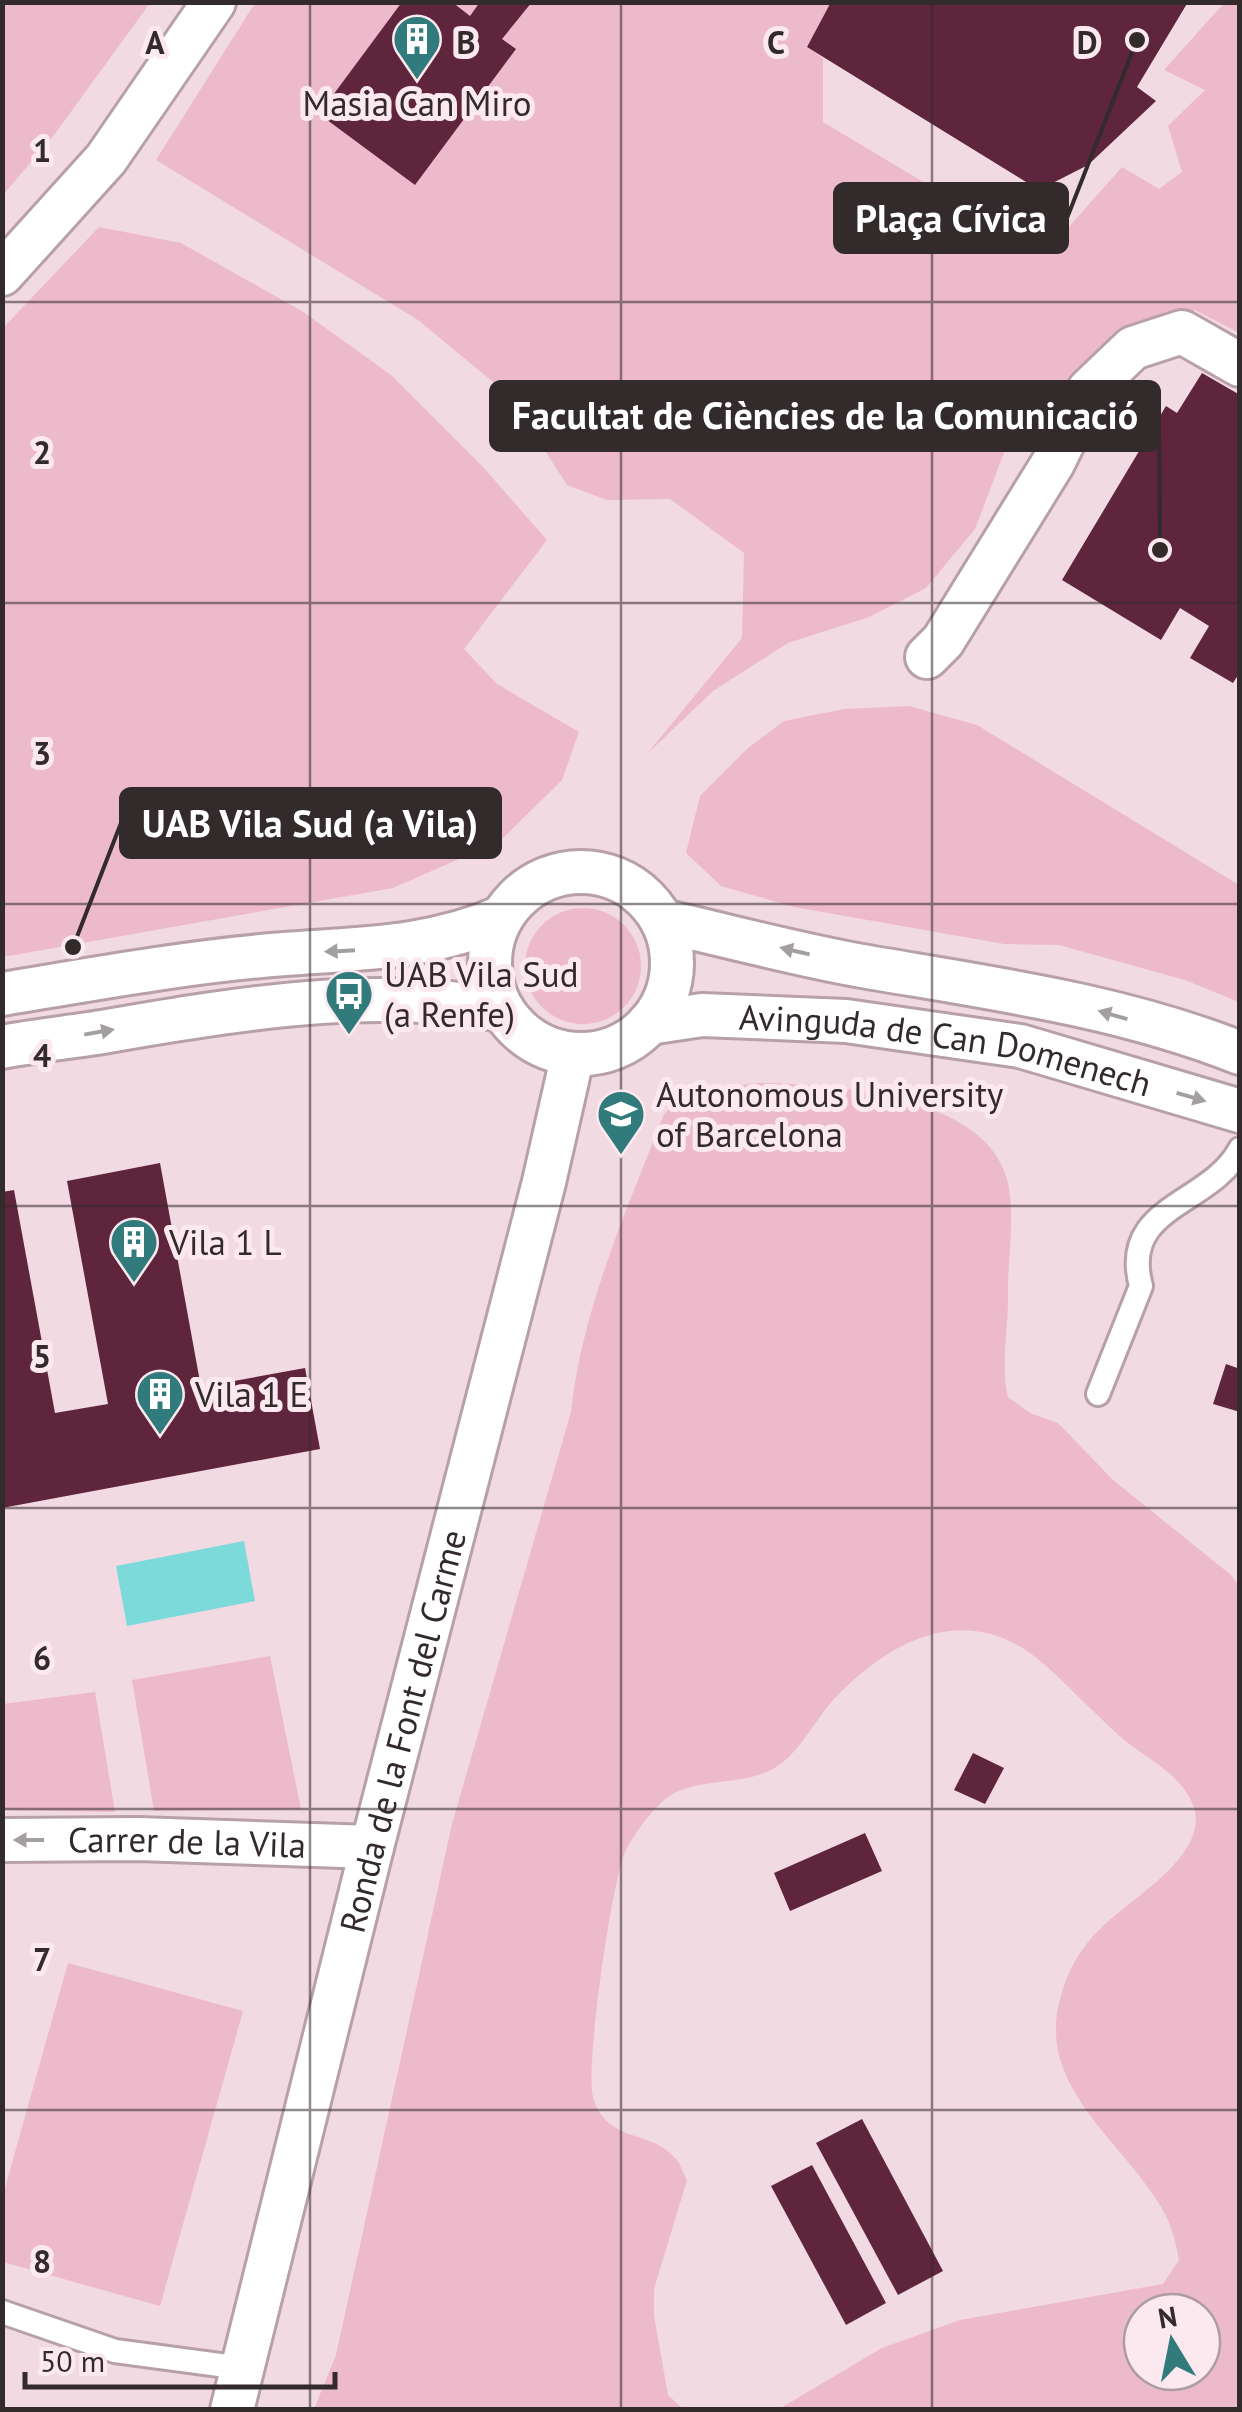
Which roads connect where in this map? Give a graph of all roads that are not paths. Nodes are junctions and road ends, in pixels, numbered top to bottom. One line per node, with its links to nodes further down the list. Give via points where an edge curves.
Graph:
1 (214, 2): 2 (street, via 106,160)
2 (2, 274)
3 (1240, 364): 4 (street, via 1182,332 1133,348 1089,390 1053,462)
4 (928, 657)
5 (502, 917): 6 (street, via 536,884 581,872 634,888); 7 (street, one-way to 7, via 445,938 386,949 260,956); 8 (street, via 490,964)
6 (662, 921): 9 (street, via 672,975); 11 (street, Avinguda de Can Domenech, one-way to 6, via 1039,994 857,965)
7 (2, 994)
8 (503, 1010): 10 (street, one-way to 8, via 326,1001 458,1002); 12 (street, via 529,1038)
9 (648, 1024): 12 (street, via 610,1049); 13 (street, Avinguda de Can Domenech, one-way to 13, via 702,1015 846,1021 1020,1046)
10 (2, 1047)
11 (1240, 1053)
12 (573, 1054): 17 (street, Ronda de la Font del Carme)
13 (1240, 1111)
14 (1240, 1149): 15 (lane, via 1231,1165 1158,1217 1137,1243 1141,1286)
15 (1098, 1394)
16 (2, 1840): 17 (street, Carrer de la Vila, one-way to 16)
17 (372, 1847): 19 (street, Ronda de la Font del Carme)
18 (2, 2312): 19 (lane, via 116,2351)
19 (242, 2368): 20 (street, Ronda de la Font del Carme)
20 (232, 2410)

